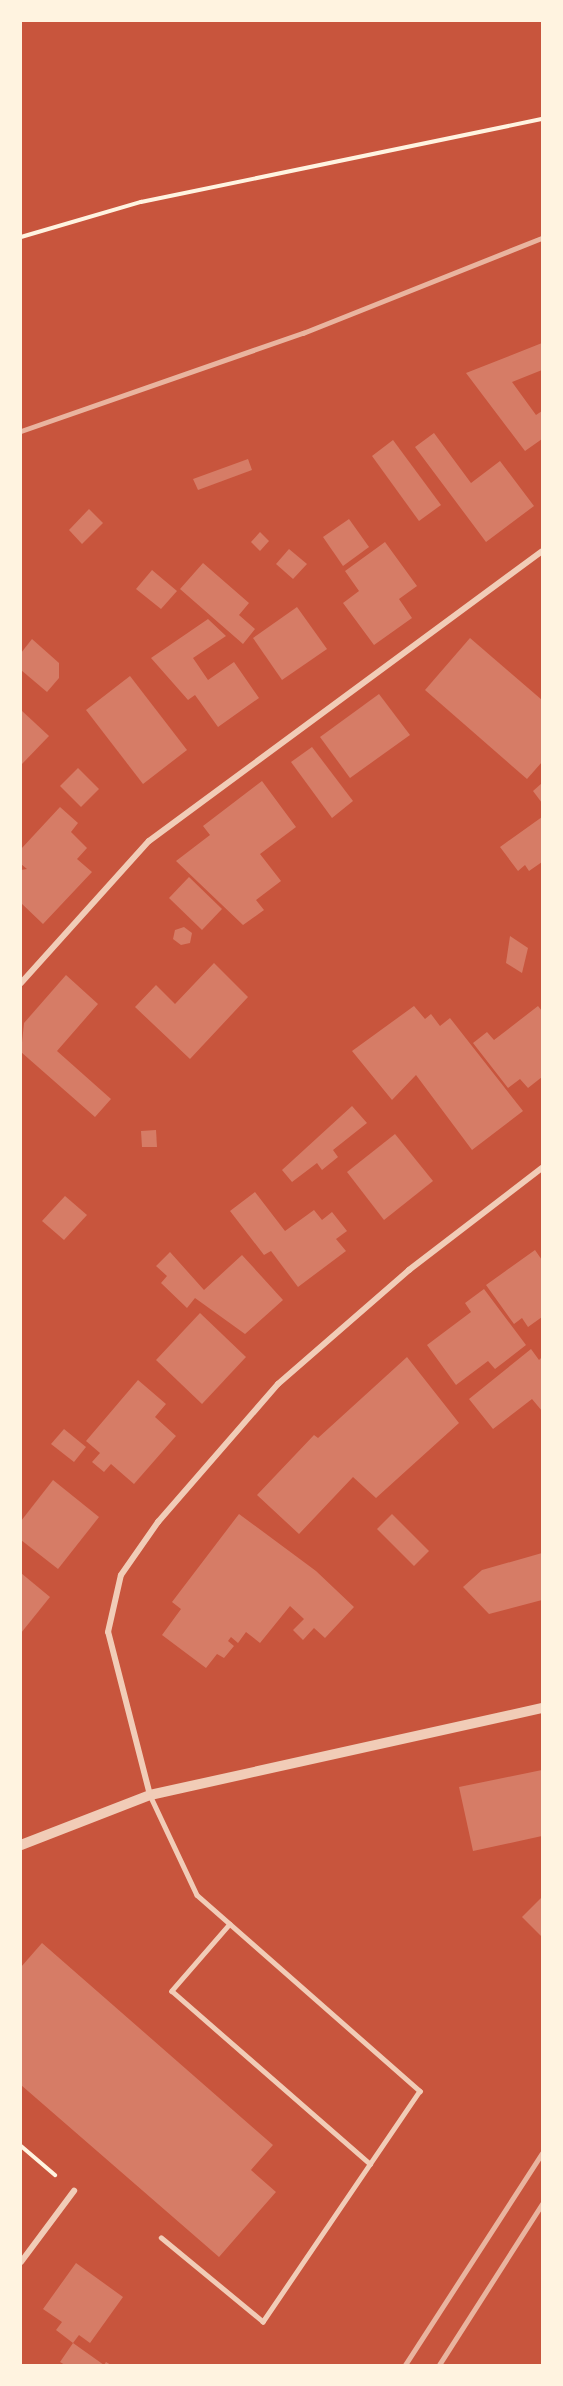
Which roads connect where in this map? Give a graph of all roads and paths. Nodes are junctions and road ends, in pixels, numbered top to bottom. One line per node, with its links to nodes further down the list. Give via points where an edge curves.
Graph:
1 (542, 119): 2 (path, via 141,202)
2 (21, 237)
3 (542, 551): 4 (street, via 149,841)
4 (21, 983)
5 (542, 1168): 7 (street, via 409,1270 278,1384 158,1522 121,1575 108,1632)
6 (542, 1708): 7 (street)
7 (150, 1796): 8 (street); 9 (lane, via 197,1895)
8 (21, 1845)
9 (230, 1924): 11 (lane, via 420,2091); 11 (lane, via 172,1991)
10 (21, 2146): 12 (path)
11 (370, 2164): 13 (lane, via 263,2322)
12 (74, 2191): 14 (street)
13 (161, 2238)
14 (21, 2262)

